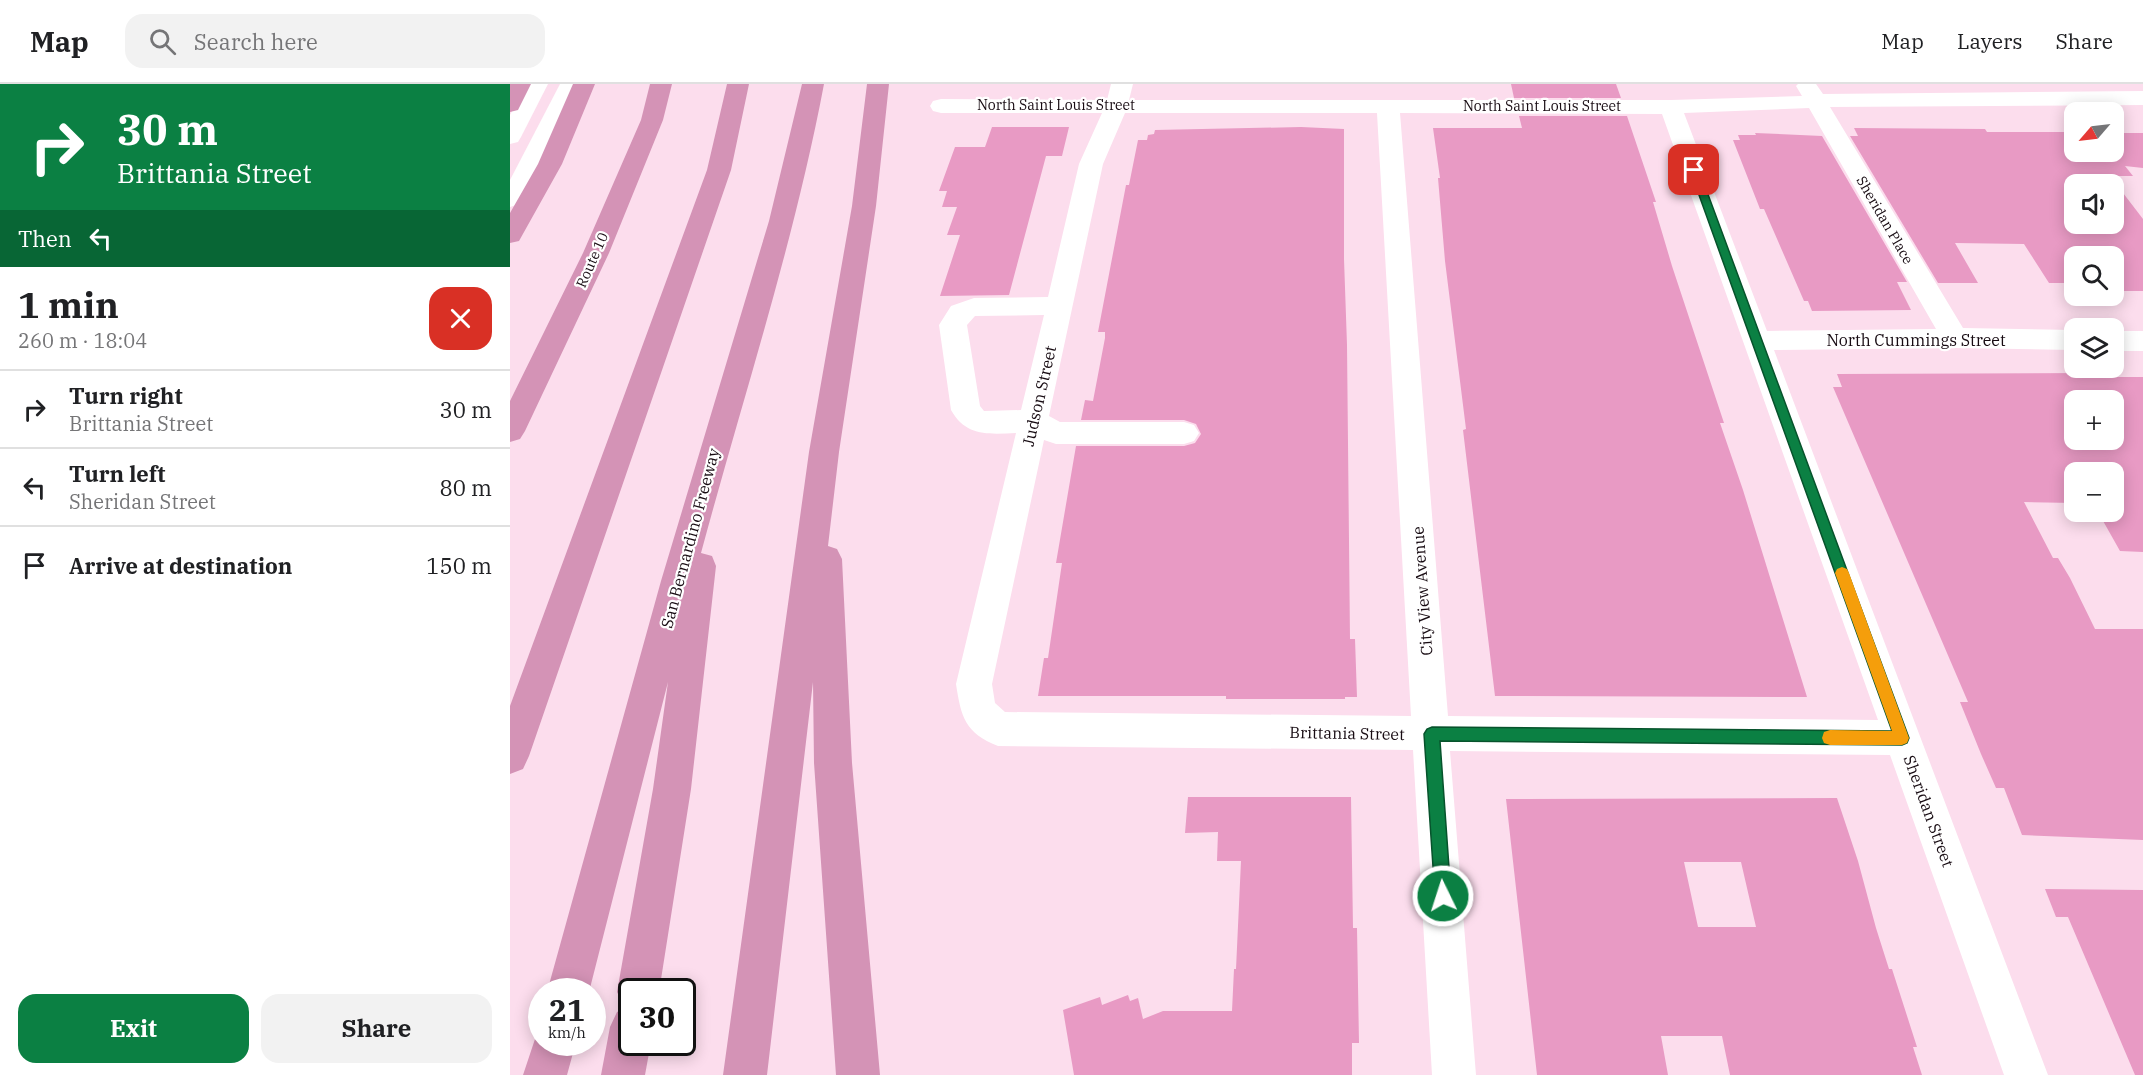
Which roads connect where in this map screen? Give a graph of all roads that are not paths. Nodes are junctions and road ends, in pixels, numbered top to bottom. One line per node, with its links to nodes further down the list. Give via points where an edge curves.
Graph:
1 (520, 84): 15 (highway)
2 (537, 84): 20 (street)
3 (571, 84): 21 (street, via 532,164)
4 (584, 84): 23 (highway, via 550,164)
5 (661, 84): 31 (highway, Route 10, via 652,120 596,253)
6 (738, 84): 38 (highway, via 719,170)
7 (813, 84): 33 (highway, San Bernardino Freeway, via 774,247)
8 (878, 84): 22 (highway)
9 (897, 84): 22 (highway)
10 (1471, 84): 18 (street)
11 (2007, 91): 12 (street, North Saint Louis Street); 14 (street, North Saint Louis Street)
12 (1811, 93): 19 (street, North Saint Louis Street); 25 (street, Sheridan Place)
13 (1120, 94): 16 (street, North Saint Louis Street); 17 (street, North Saint Louis Street); 24 (street, Judson Street, via 1091,164)
14 (2143, 98)
15 (510, 105)
16 (941, 106)
17 (1388, 106): 18 (street, North Saint Louis Street); 36 (street, City View Avenue)
18 (1474, 106): 19 (street, North Saint Louis Street)
19 (1671, 106): 27 (street, Sheridan Street)
20 (510, 137)
21 (510, 199)
22 (864, 206): 34 (highway)
23 (510, 235)
24 (1059, 306): 30 (street, Judson Street); 30 (street, via 974,307 957,315 953,325 966,410 974,419 988,423)
25 (1955, 338): 26 (street, North Cummings Street); 27 (street, North Cummings Street)
26 (2064, 340)
27 (1758, 341): 37 (street, Sheridan Street)
28 (2124, 341): 29 (street)
29 (2143, 341)
30 (1033, 421): 32 (street, via 1056,433); 35 (street, Judson Street, via 974,684)
31 (510, 431)
32 (1184, 433)
33 (715, 446): 39 (highway, San Bernardino Freeway); 40 (highway, via 672,789)
34 (824, 453): 45 (highway); 46 (highway, via 833,763)
35 (978, 712): 36 (street, Brittania Street, via 998,729)
36 (1432, 734): 37 (street, Brittania Street); 47 (street, City View Avenue)
37 (1902, 738): 48 (street, Sheridan Street)
38 (510, 756)
39 (571, 978)
40 (640, 978)
41 (550, 1056): 43 (highway)
42 (627, 1056): 44 (highway)
43 (545, 1075)
44 (623, 1075)
45 (745, 1075)
46 (858, 1075)
47 (1454, 1075)
48 (2026, 1075)

